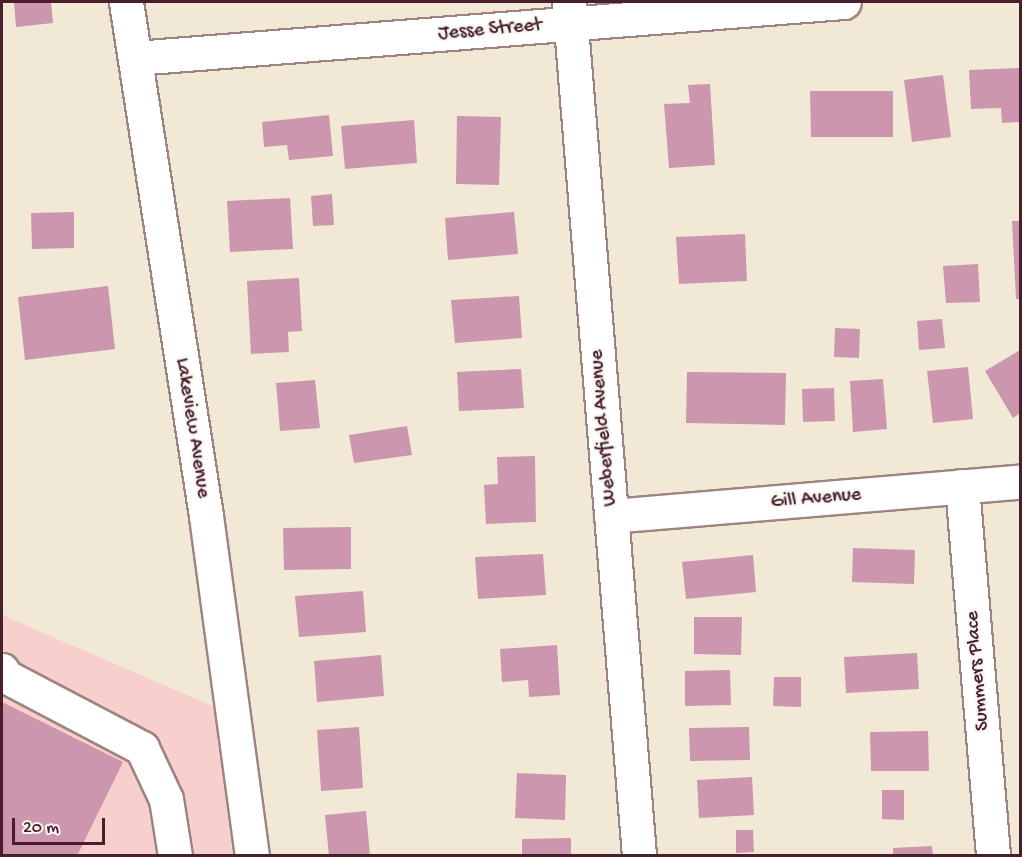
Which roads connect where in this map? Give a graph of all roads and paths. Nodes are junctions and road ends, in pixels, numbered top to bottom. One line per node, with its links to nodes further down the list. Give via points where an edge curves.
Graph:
1 (126, 2): 4 (street, Lakeview Avenue)
2 (844, 2): 3 (street, Jesse Street)
3 (570, 12): 4 (street, Jesse Street); 7 (street, Weberfield Avenue)
4 (135, 58): 10 (street, Lakeview Avenue, via 206,516)
5 (1020, 482): 6 (street, Gill Avenue)
6 (962, 486): 7 (street, Gill Avenue); 12 (street, Summers Place)
7 (611, 516): 11 (street, Weberfield Avenue)
8 (3, 673): 9 (street, via 142,747 166,799)
9 (176, 855)
10 (252, 855)
11 (639, 855)
12 (993, 855)

